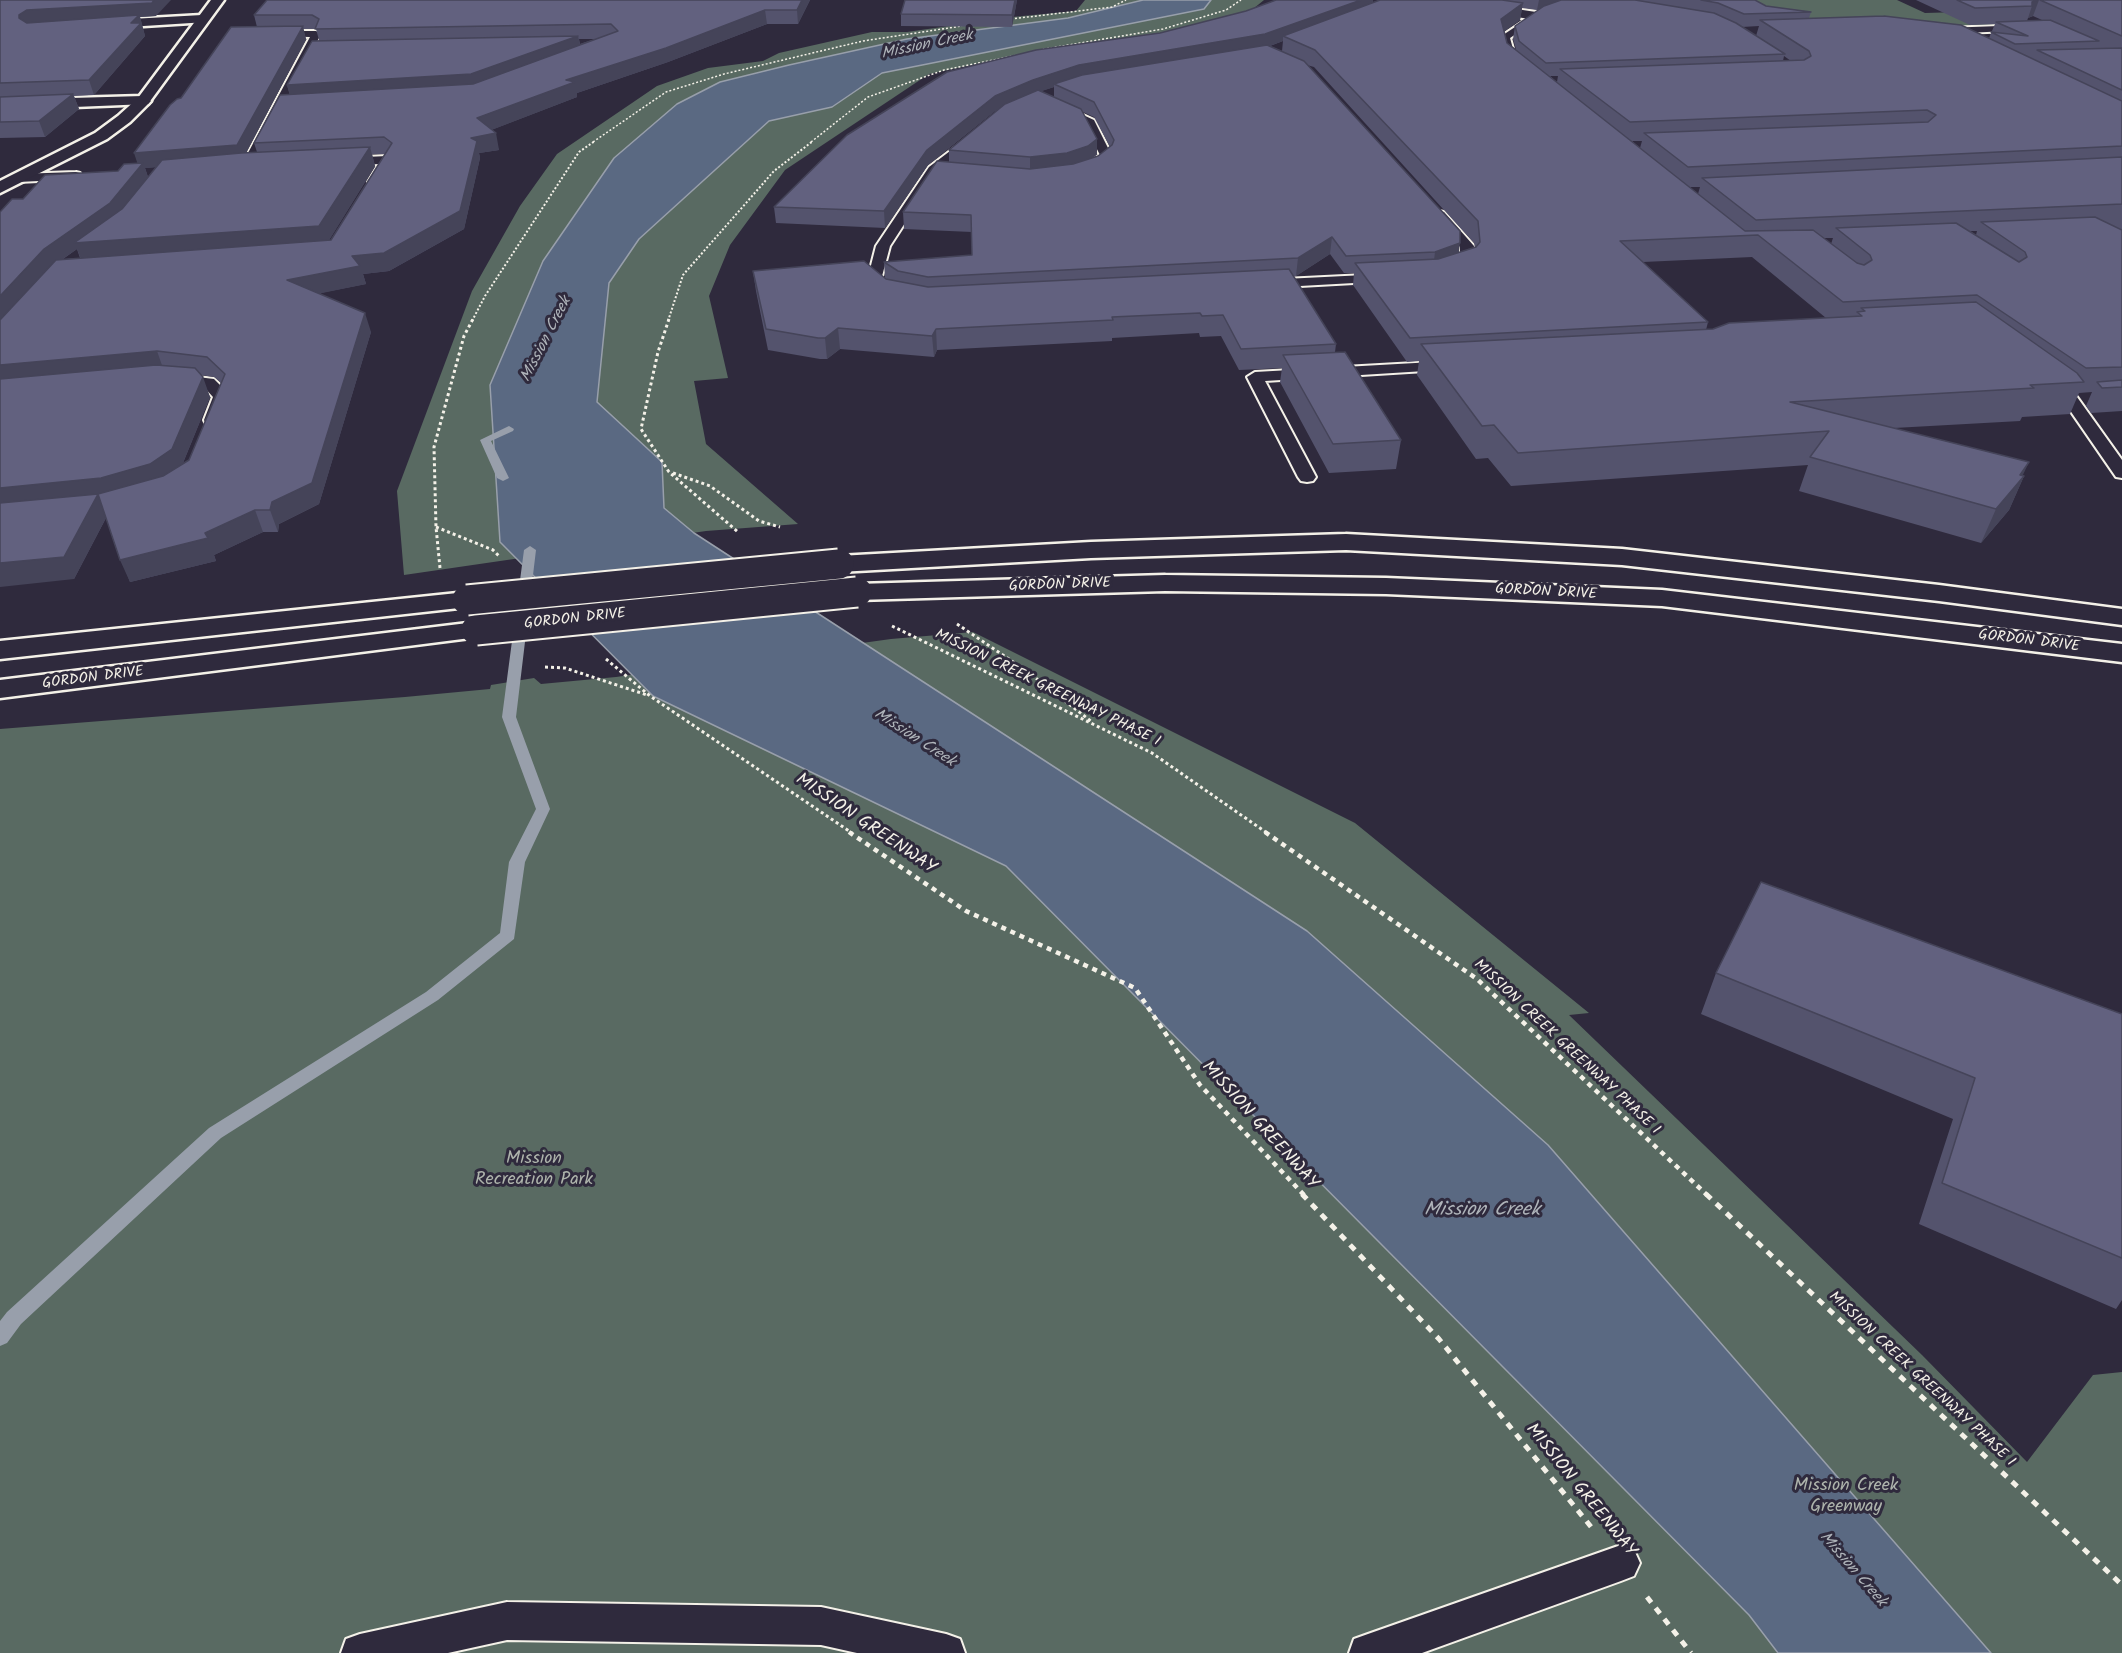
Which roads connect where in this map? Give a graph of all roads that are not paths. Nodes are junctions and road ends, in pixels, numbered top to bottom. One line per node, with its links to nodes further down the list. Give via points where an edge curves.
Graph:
1 (218, 0): 5 (main road)
2 (1432, 0): 4 (main road)
3 (1557, 8): 4 (lane)
4 (1536, 16): 10 (lane, via 1504,37 1510,57)
5 (202, 18): 7 (main road); 11 (main road)
6 (2032, 24): 9 (lane, via 1940,29)
7 (77, 27)
8 (257, 35): 16 (lane, via 316,33 316,49)
9 (1965, 42)
10 (1525, 70)
11 (143, 101): 13 (main road); 21 (main road, via 101,136)
12 (1048, 102): 19 (lane, via 1088,120 1106,156 1093,167)
13 (0, 105)
14 (983, 129): 17 (lane)
15 (329, 162): 23 (lane, via 388,160)
16 (247, 166)
17 (933, 170): 18 (lane); 28 (lane, via 883,246 874,281)
18 (955, 172)
19 (1068, 175)
20 (85, 176): 21 (lane)
21 (18, 178): 22 (main road)
22 (0, 188)
23 (365, 197)
24 (1427, 202): 25 (lane, via 1467,246 1467,264)
25 (1435, 275)
26 (1400, 277): 27 (lane)
27 (1247, 285)
28 (902, 296)
29 (1468, 365): 36 (lane, via 1255,377)
30 (2039, 377): 33 (lane)
31 (152, 379): 34 (lane, via 208,382 222,396)
32 (2092, 399): 33 (lane)
33 (2071, 400): 35 (lane)
34 (206, 435)
35 (2122, 473)
36 (1308, 477)
37 (2122, 618): 38 (main road, GORDON DRIVE, bridge, via 1622,557 1346,542 1091,550 839,564)
38 (0, 650)
39 (2122, 653): 40 (main road, GORDON DRIVE, bridge, via 1650,598 1386,586 1165,583 857,592 476,630)
40 (0, 689)
41 (1621, 1563): 44 (lane)
42 (360, 1653): 43 (lane, via 507,1621 821,1626)
43 (946, 1653)
44 (1368, 1653)

